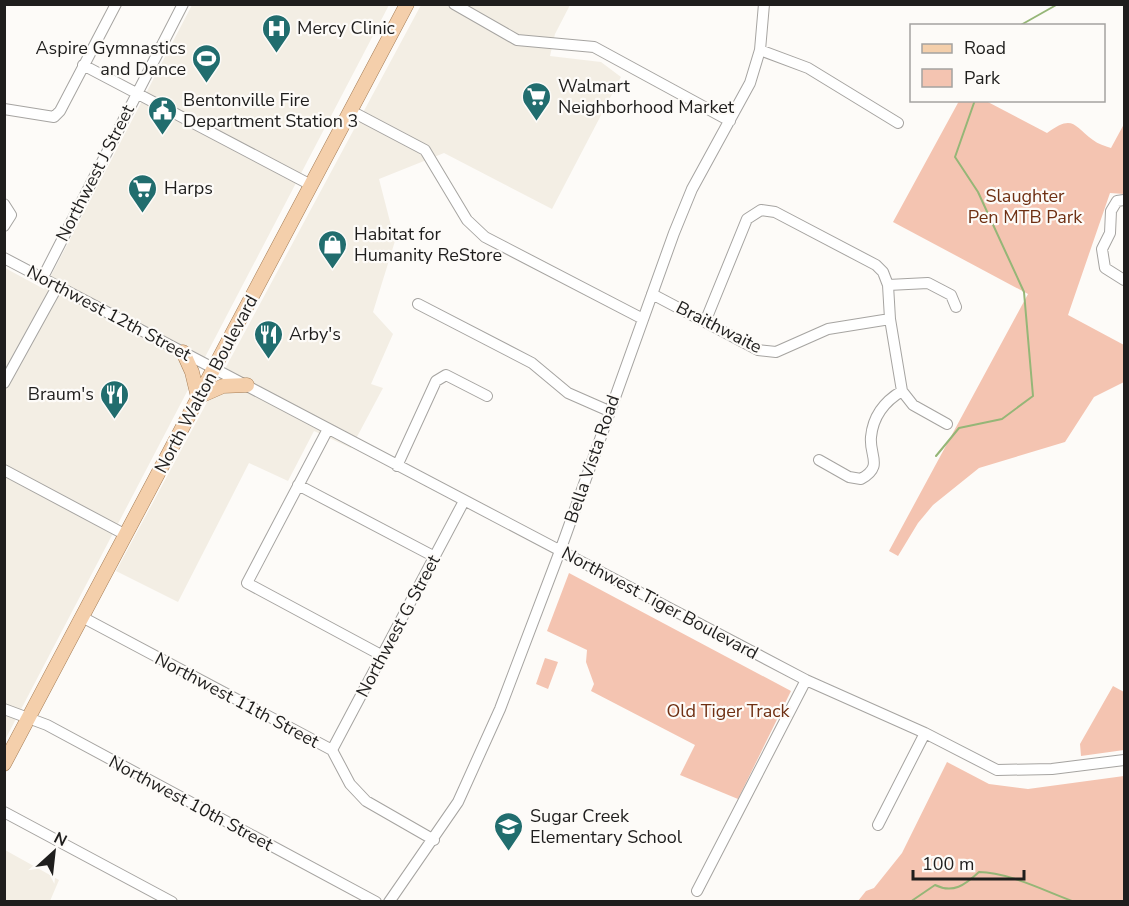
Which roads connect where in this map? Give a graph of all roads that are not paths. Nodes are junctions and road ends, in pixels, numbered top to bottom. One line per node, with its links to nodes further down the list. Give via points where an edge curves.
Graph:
1 (116, 4): 7 (street)
2 (183, 4): 8 (street, Northwest J Street)
3 (407, 4): 10 (main road, North Walton Boulevard)
4 (454, 4): 11 (street, via 518,39 594,47)
5 (764, 4): 6 (street, Bella Vista Road)
6 (760, 50): 11 (street, Bella Vista Road, via 750,83); 12 (street, via 808,68)
7 (84, 65): 8 (street); 9 (street, via 54,117)
8 (136, 93): 13 (street); 18 (street, Northwest J Street)
9 (4, 110)
10 (351, 111): 13 (main road, North Walton Boulevard); 25 (street, via 425,150 467,220 485,237)
11 (730, 121): 22 (street, Bella Vista Road, via 692,189)
12 (898, 123)
13 (311, 185): 29 (main road, North Walton Boulevard)
14 (1121, 201): 19 (street, via 1111,211 1110,233 1101,255 1105,268)
15 (4, 204): 16 (street, via 10,215)
16 (4, 226)
17 (4, 258): 18 (street, Northwest 12th Street)
18 (42, 279): 21 (street, Northwest 12th Street)
19 (1125, 280)
20 (888, 285): 24 (street, via 928,284 951,295); 26 (street); 27 (street, via 876,265 775,212 761,210 747,219)
21 (57, 287): 28 (street, Northwest 12th Street); 30 (street)
22 (652, 294): 25 (street, Bella Vista Road); 27 (street, Braithwaite)
23 (418, 304): 35 (street, via 532,363 568,393)
24 (956, 307)
25 (643, 319): 35 (street, Bella Vista Road)
26 (890, 319): 27 (street, Braithwaite, via 828,329 776,352 768,352); 32 (street)
27 (705, 322)
28 (183, 352): 29 (street, Northwest 12th Street); 34 (main road)
29 (214, 367): 31 (street, Northwest Tiger Boulevard); 34 (main road, North Walton Boulevard)
30 (4, 383)
31 (247, 385): 34 (main road, via 229,384); 37 (street, Northwest Tiger Boulevard)
32 (902, 391): 36 (street, via 913,405); 38 (street, via 886,400 875,420 870,439 875,462 869,474 861,479 849,477)
33 (487, 396): 39 (street, via 446,375 440,376)
34 (198, 397): 43 (main road, North Walton Boulevard)
35 (609, 411): 44 (street, Bella Vista Road)
36 (947, 424)
37 (328, 429): 39 (street, Northwest Tiger Boulevard); 41 (street)
38 (819, 460)
39 (397, 466): 42 (street, Northwest Tiger Boulevard)
40 (4, 470): 43 (street)
41 (298, 485): 45 (street); 47 (street, via 247,583)
42 (464, 501): 44 (street, Northwest Tiger Boulevard); 45 (street, Northwest G Street)
43 (126, 535): 46 (main road, North Walton Boulevard)
44 (560, 551): 48 (street, Northwest Tiger Boulevard); 57 (street, Bella Vista Road, via 472,774)
45 (435, 557): 47 (street, Northwest G Street)
46 (82, 617): 50 (main road, North Walton Boulevard); 52 (street, Northwest 11th Street)
47 (381, 655): 52 (street, Northwest G Street)
48 (806, 680): 51 (street, Northwest Tiger Boulevard); 58 (street)
49 (4, 709): 50 (street, Northwest 10th Street)
50 (28, 719): 54 (main road, North Walton Boulevard); 60 (street, Northwest 10th Street)
51 (925, 733): 53 (street, Northwest Tiger Boulevard, via 997,770 1052,769); 56 (street)
52 (332, 750): 57 (street, Northwest 11th Street, via 350,784 366,801)
53 (1125, 760)
54 (4, 764)
55 (4, 812): 59 (street)
56 (878, 825)
57 (434, 840): 61 (street, Bella Vista Road)
58 (697, 891)
59 (172, 902)
60 (376, 902)
61 (389, 902)

